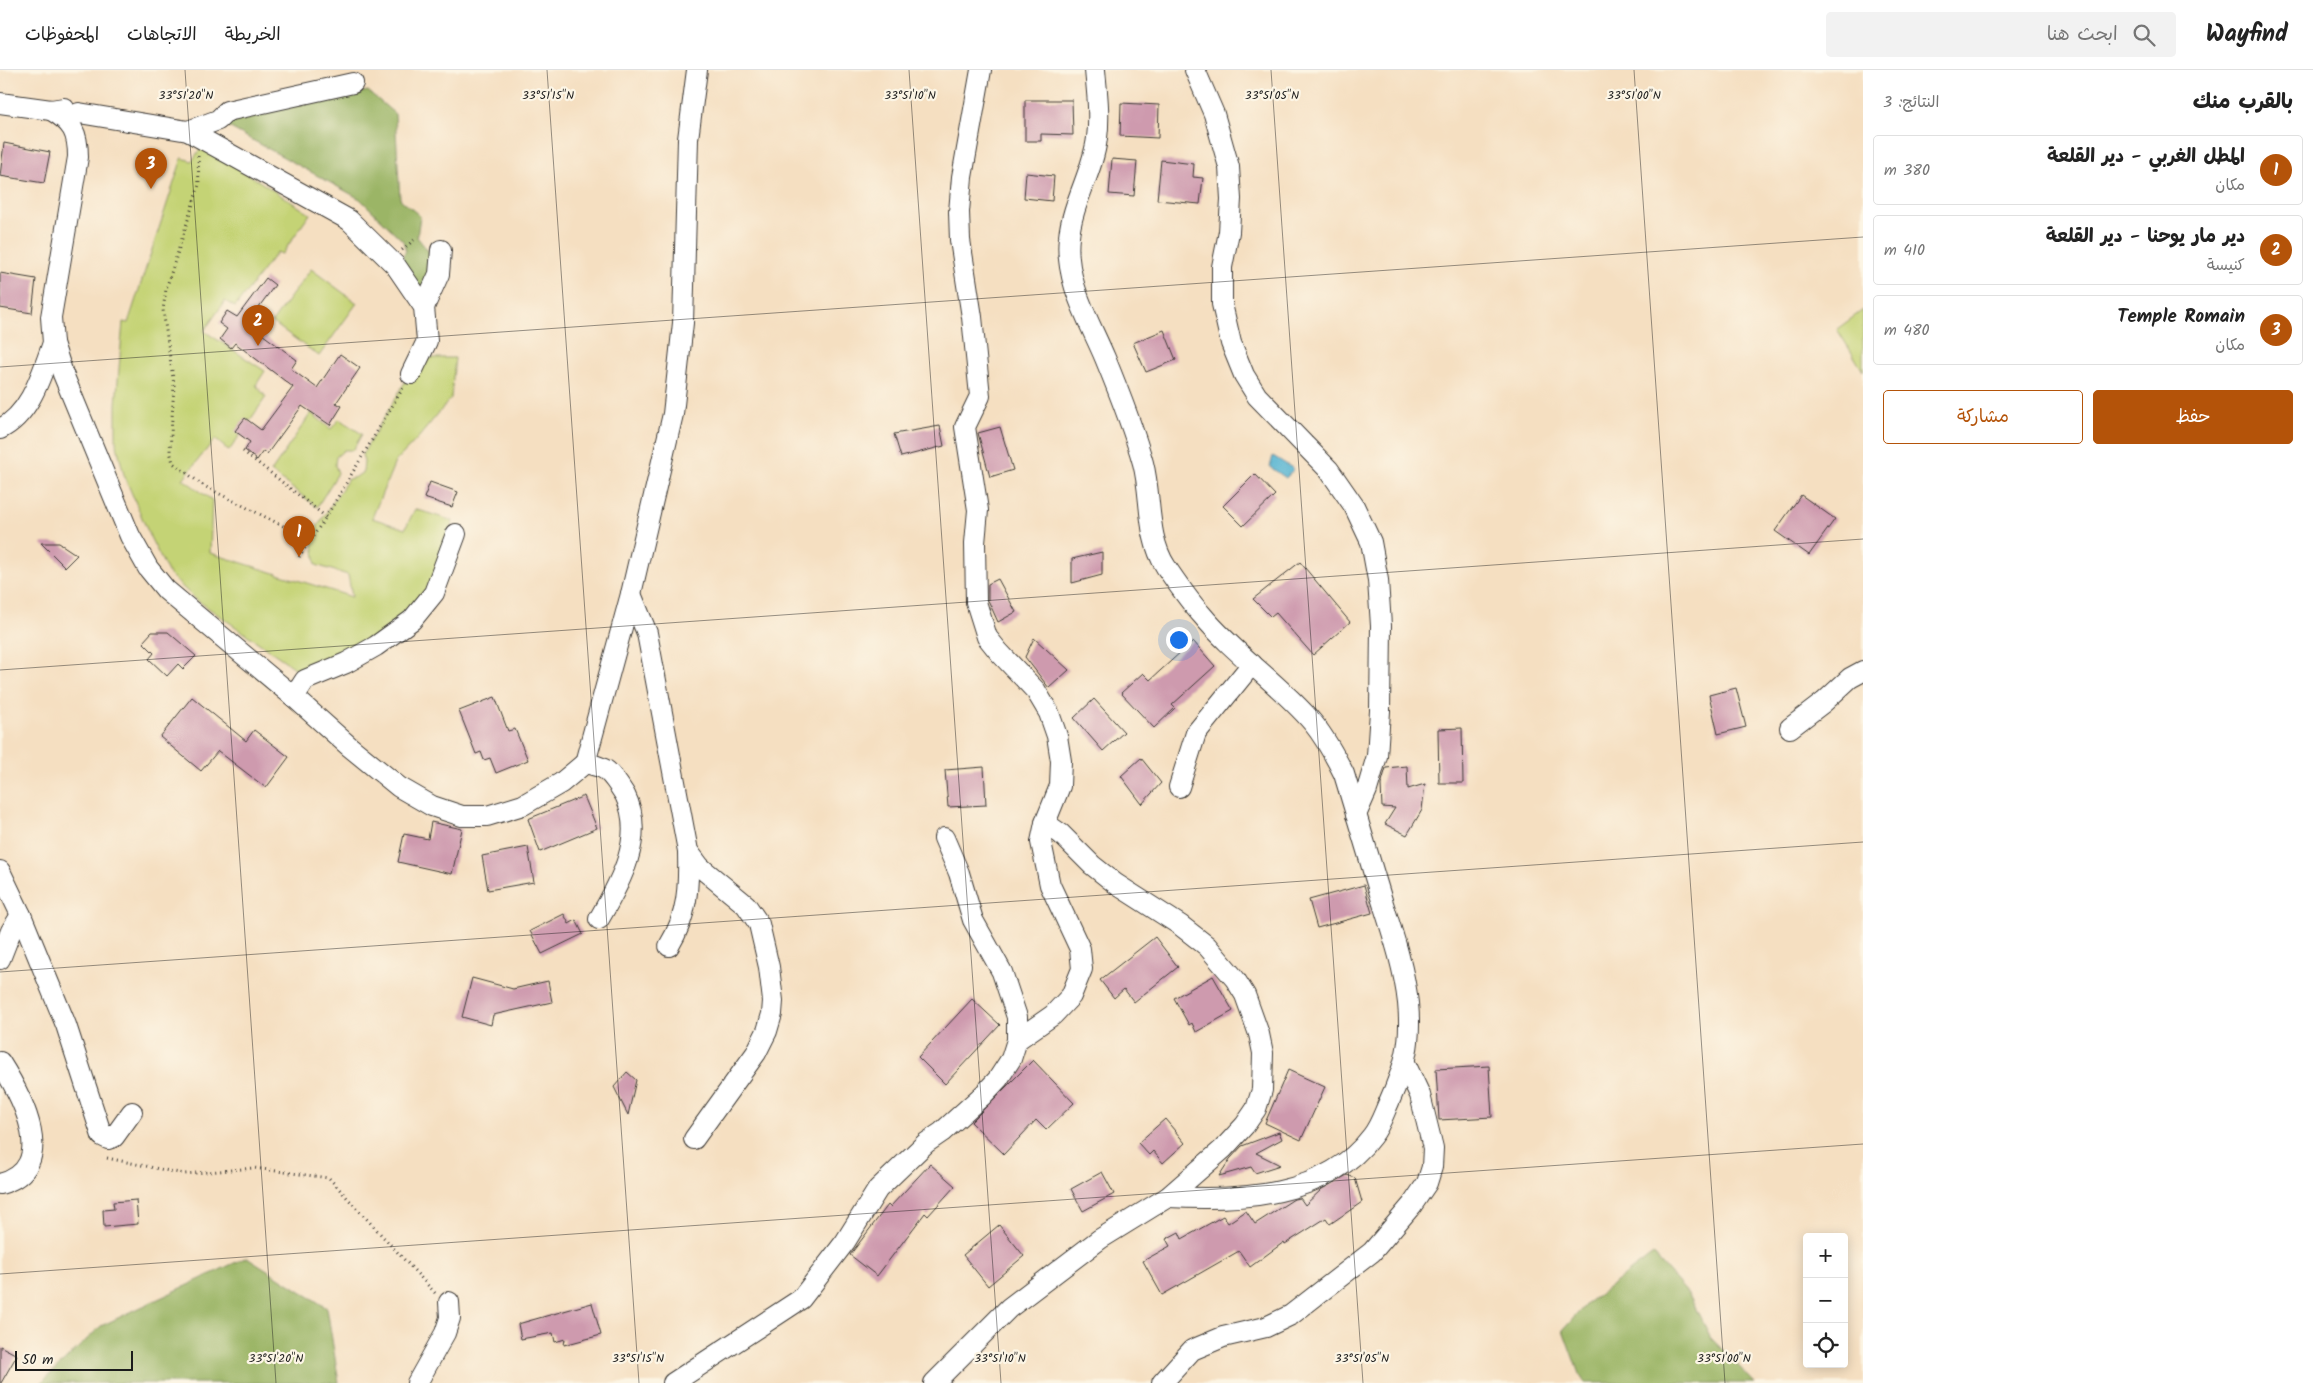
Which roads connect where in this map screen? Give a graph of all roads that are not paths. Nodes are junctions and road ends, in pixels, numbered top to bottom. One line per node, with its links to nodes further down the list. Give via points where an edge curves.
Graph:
1 (697, 70): 15 (street, via 688,138 683,323 673,414)
2 (981, 70): 23 (street, via 959,212 980,396 965,427 978,510 976,602 987,636 1036,691 1057,736 1060,786)
3 (1094, 70): 16 (street, via 1099,107 1097,139 1069,238 1075,289 1132,427 1149,490 1149,514 1165,565 1202,616)
4 (1195, 70): 22 (street, via 1214,114 1229,167 1231,199 1222,267 1222,304 1232,343 1244,375 1257,396 1330,470 1354,506 1371,542 1381,626 1380,711 1377,756)
5 (353, 82): 8 (street, via 227,111 218,120)
6 (0, 103): 7 (street)
7 (75, 119): 8 (street); 11 (street, via 86,142 78,157 51,317)
8 (193, 133): 10 (street, via 350,220 396,266)
9 (441, 250): 10 (street, via 438,274)
10 (424, 307): 12 (street, via 427,342)
11 (53, 343): 13 (street, via 29,400 12,422); 18 (street, via 130,536 148,568 166,590)
12 (410, 377)
13 (0, 429)
14 (456, 534): 18 (street, via 434,592 412,620 346,663 305,680)
15 (631, 594): 20 (street); 25 (street, via 647,633)
16 (1252, 664): 21 (street, via 1196,733); 22 (street, via 1314,724 1331,748 1344,774)
17 (1863, 671): 19 (street)
18 (294, 697): 20 (street, via 400,787 432,806 462,816 487,816 523,804 561,783)
19 (1790, 728)
20 (585, 763): 28 (street, via 605,769 614,778 632,816 631,848 625,870)
21 (1179, 786)
22 (1356, 816): 33 (street, via 1399,956 1410,1034)
23 (1045, 823): 31 (street, via 1041,842 1050,884 1080,949 1082,969 1070,996 1053,1015); 37 (street, via 1061,834 1092,866 1206,946 1236,979 1254,1016 1263,1053 1262,1090 1256,1109 1223,1149)
24 (944, 838): 31 (street, via 960,873 973,920 1002,972 1017,1017)
25 (688, 851): 29 (street, via 689,889 679,930); 35 (street, via 706,872 746,904 759,924 769,967 772,1001 767,1031 756,1053)
26 (0, 872): 27 (street)
27 (21, 915): 30 (street); 34 (street, via 66,1025 102,1136 108,1140 114,1137)
28 (599, 919)
29 (669, 946)
30 (0, 959)
31 (1017, 1040): 40 (street, via 1011,1059 998,1080 942,1132 926,1142 878,1190 845,1242 802,1299)
32 (0, 1062): 36 (street, via 14,1084 28,1120 33,1154 17,1177)
33 (1405, 1063): 37 (street, via 1374,1134 1354,1157 1339,1168 1319,1179 1260,1195 1226,1199); 42 (street, via 1420,1095 1433,1148 1427,1183 1412,1205 1372,1252 1290,1315 1266,1327 1223,1337 1192,1350)
34 (132, 1112)
35 (694, 1139)
36 (0, 1184)
37 (1168, 1198): 41 (street, via 1100,1239 1009,1308)
38 (449, 1305): 39 (street, via 450,1318 445,1333)
39 (417, 1383)
40 (673, 1383)
41 (934, 1383)
42 (1162, 1383)

